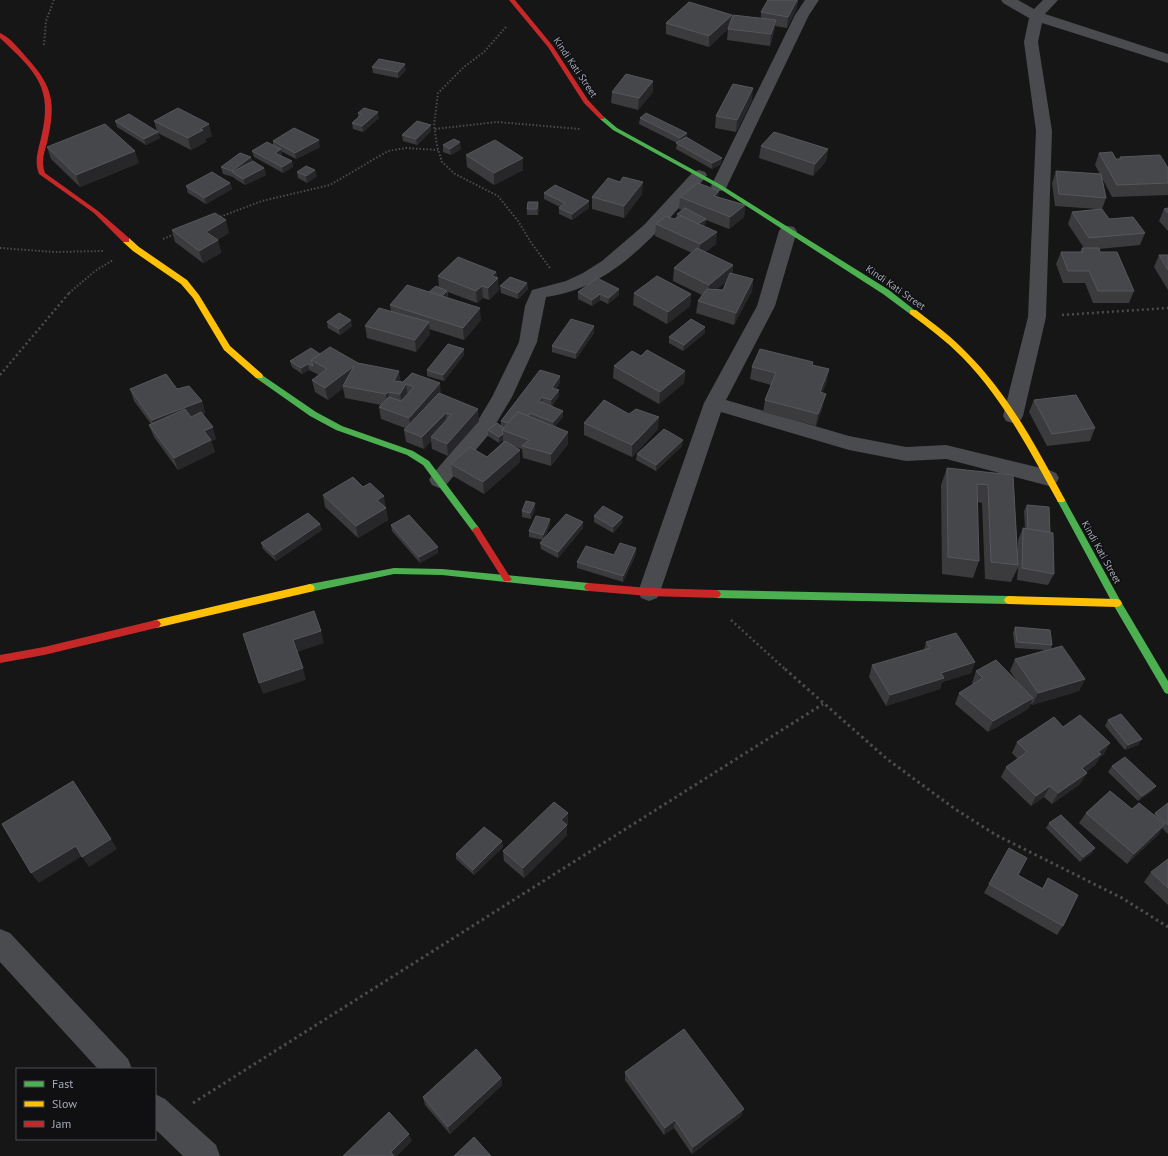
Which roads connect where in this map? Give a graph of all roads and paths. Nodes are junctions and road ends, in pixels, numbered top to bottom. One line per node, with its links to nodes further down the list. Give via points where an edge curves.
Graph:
1 (54, 0): 10 (path, via 46,21)
2 (512, 0): 6 (street, Kindi Kati Street)
3 (812, 0): 15 (street, via 802,15)
4 (1008, 0): 7 (street)
5 (1051, 0): 7 (street)
6 (522, 13): 11 (path, via 484,52 464,67 438,93); 12 (street, Kindi Kati Street, via 550,46 569,79 593,111)
7 (1036, 16): 9 (street); 23 (street, via 1031,42 1044,131)
8 (0, 35): 10 (street)
9 (1168, 59)
10 (36, 74): 20 (street, via 44,85 50,113 38,166 42,174 96,212)
11 (435, 129): 12 (path, via 497,122 566,129); 13 (path)
12 (615, 129): 14 (street, Kindi Kati Street)
13 (438, 150): 16 (path, via 408,148 388,151 330,185 262,201); 21 (path, via 442,162 455,174 498,196 518,221 551,269)
14 (699, 175): 15 (street, Kindi Kati Street); 21 (street, via 650,229 614,260 592,276 558,290)
15 (719, 186): 17 (street, Kindi Kati Street)
16 (210, 221)
17 (788, 230): 25 (street, via 766,306); 26 (street, Kindi Kati Street, via 886,292 934,328 971,362)
18 (181, 232): 20 (path)
19 (0, 248): 20 (path, via 55,252)
20 (134, 250): 24 (path, via 109,262 75,286 12,364); 28 (street, via 184,282 227,348 250,369 313,414 339,428 410,453 426,463)
21 (540, 292): 28 (street, via 534,306 528,342 502,397 484,428)
22 (1168, 308): 23 (path)
23 (1037, 317): 26 (street)
24 (0, 375)
25 (714, 403): 27 (street, via 849,443 906,454 946,452); 30 (street)
26 (1013, 416): 27 (street, Kindi Kati Street)
27 (1049, 478): 32 (street, Kindi Kati Street)
28 (439, 480): 29 (street, via 471,522)
29 (506, 579): 30 (street); 33 (street, via 442,572 394,571 340,581 44,651)
30 (649, 592): 31 (street)
31 (704, 594): 32 (street); 35 (path)
32 (1117, 603): 34 (street, Kindi Kati Street)
33 (0, 659)
34 (1167, 687)
35 (823, 704): 36 (path, via 931,794 984,828 1090,881); 39 (path, via 347,1006)
36 (1168, 927)
37 (0, 942): 38 (street)
38 (117, 1068)
39 (160, 1115): 40 (street)
40 (205, 1156)

